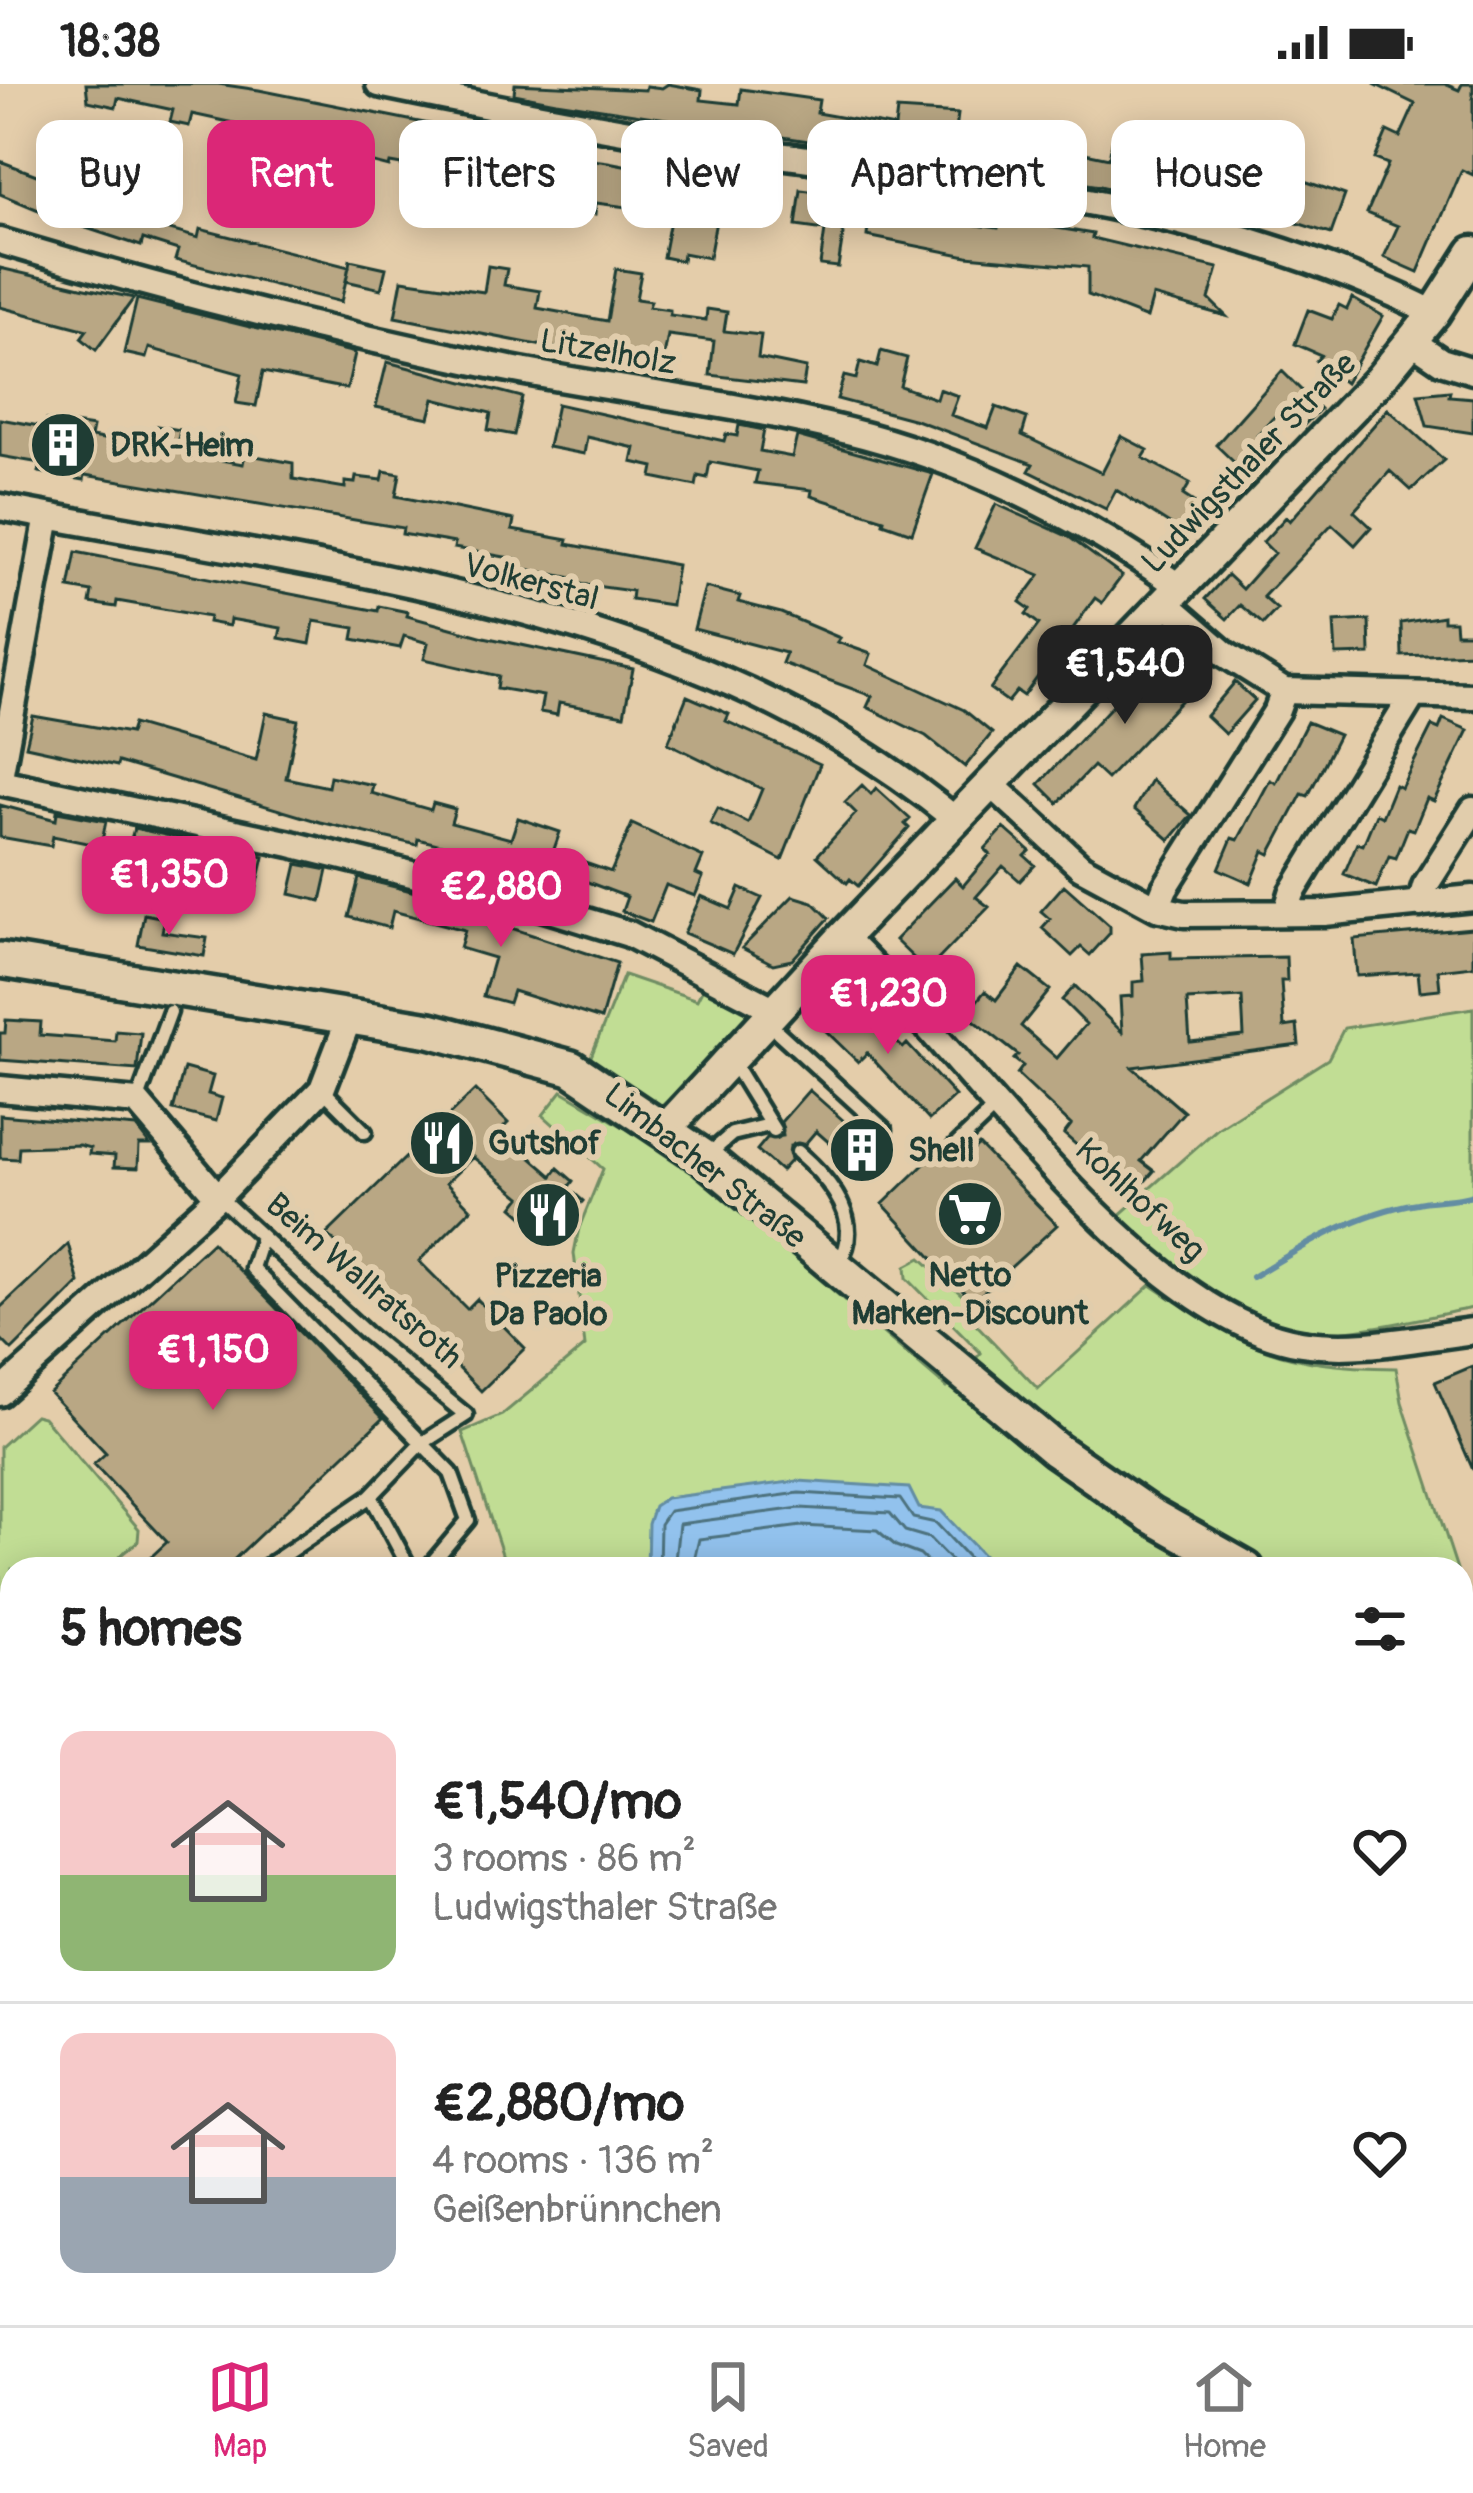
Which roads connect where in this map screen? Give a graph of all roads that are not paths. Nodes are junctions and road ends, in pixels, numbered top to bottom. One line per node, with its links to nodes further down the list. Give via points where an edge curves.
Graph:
1 (379, 84): 4 (street, via 563,122 1163,218 1312,261)
2 (0, 241): 9 (street, Litzelholz, via 136,282 489,365 845,430 990,480)
3 (1473, 252): 4 (street, Ludwigsthaler Straße)
4 (1434, 314): 5 (street, Ludwigsthaler Straße)
5 (1413, 342): 6 (street); 9 (street, Ludwigsthaler Straße)
6 (1473, 371)
7 (0, 507): 8 (street, Volkerstal)
8 (48, 517): 13 (street); 16 (street, Volkerstal, via 448,593 624,643 805,718)
9 (1173, 595): 10 (street, Litzelholz, via 1225,654); 14 (street, Ludwigsthaler Straße)
10 (1283, 691): 12 (street); 19 (street)
11 (1473, 696): 12 (street)
12 (1412, 697): 20 (street)
13 (0, 779): 24 (street, via 528,903 629,934)
14 (991, 784): 16 (street, Ludwigsthaler Straße); 19 (street, via 1081,867)
15 (1473, 811): 18 (street)
16 (956, 820): 21 (street, Ludwigsthaler Straße)
17 (1473, 898): 18 (street)
18 (1420, 904): 20 (street)
19 (1156, 908): 20 (street)
20 (1286, 913)
21 (843, 938): 24 (street, Ludwigsthaler Straße); 30 (street, Kohlhofweg)
22 (0, 960): 25 (main road, Limbacher Straße)
23 (170, 1012): 29 (lane)
24 (770, 1015): 26 (street, Ludwigsthaler Straße); 32 (lane)
25 (350, 1016): 27 (street, Beim Wallratsroth); 31 (main road, Limbacher Straße, via 553,1061)
26 (730, 1058): 31 (street, Ludwigsthaler Straße); 36 (lane, via 772,1128 720,1140)
27 (322, 1089): 33 (lane); 37 (street, Beim Wallratsroth)
28 (0, 1090): 29 (street)
29 (137, 1102): 37 (street)
30 (998, 1106): 34 (lane); 40 (street, Kohlhofweg, via 1147,1259 1252,1330 1354,1347)
31 (666, 1130): 36 (main road, Limbacher Straße)
32 (885, 1130)
33 (365, 1132)
34 (954, 1147)
35 (798, 1152): 39 (lane, via 837,1194 847,1223 847,1250)
36 (705, 1158): 39 (main road, Limbacher Straße)
37 (218, 1197): 38 (lane, Beim Wallratsroth); 41 (street, Beim Wallratsroth)
38 (262, 1237): 42 (lane, via 252,1268); 42 (lane, Beim Wallratsroth, via 466,1415)
39 (835, 1268): 47 (main road, Limbacher Straße, via 1056,1450)
40 (1473, 1331)
41 (0, 1393)
42 (421, 1444): 43 (lane); 46 (lane, via 451,1473 469,1520)
43 (371, 1496): 44 (lane); 45 (lane)
44 (282, 1557)
45 (404, 1557)
46 (437, 1557)
47 (1225, 1557)

